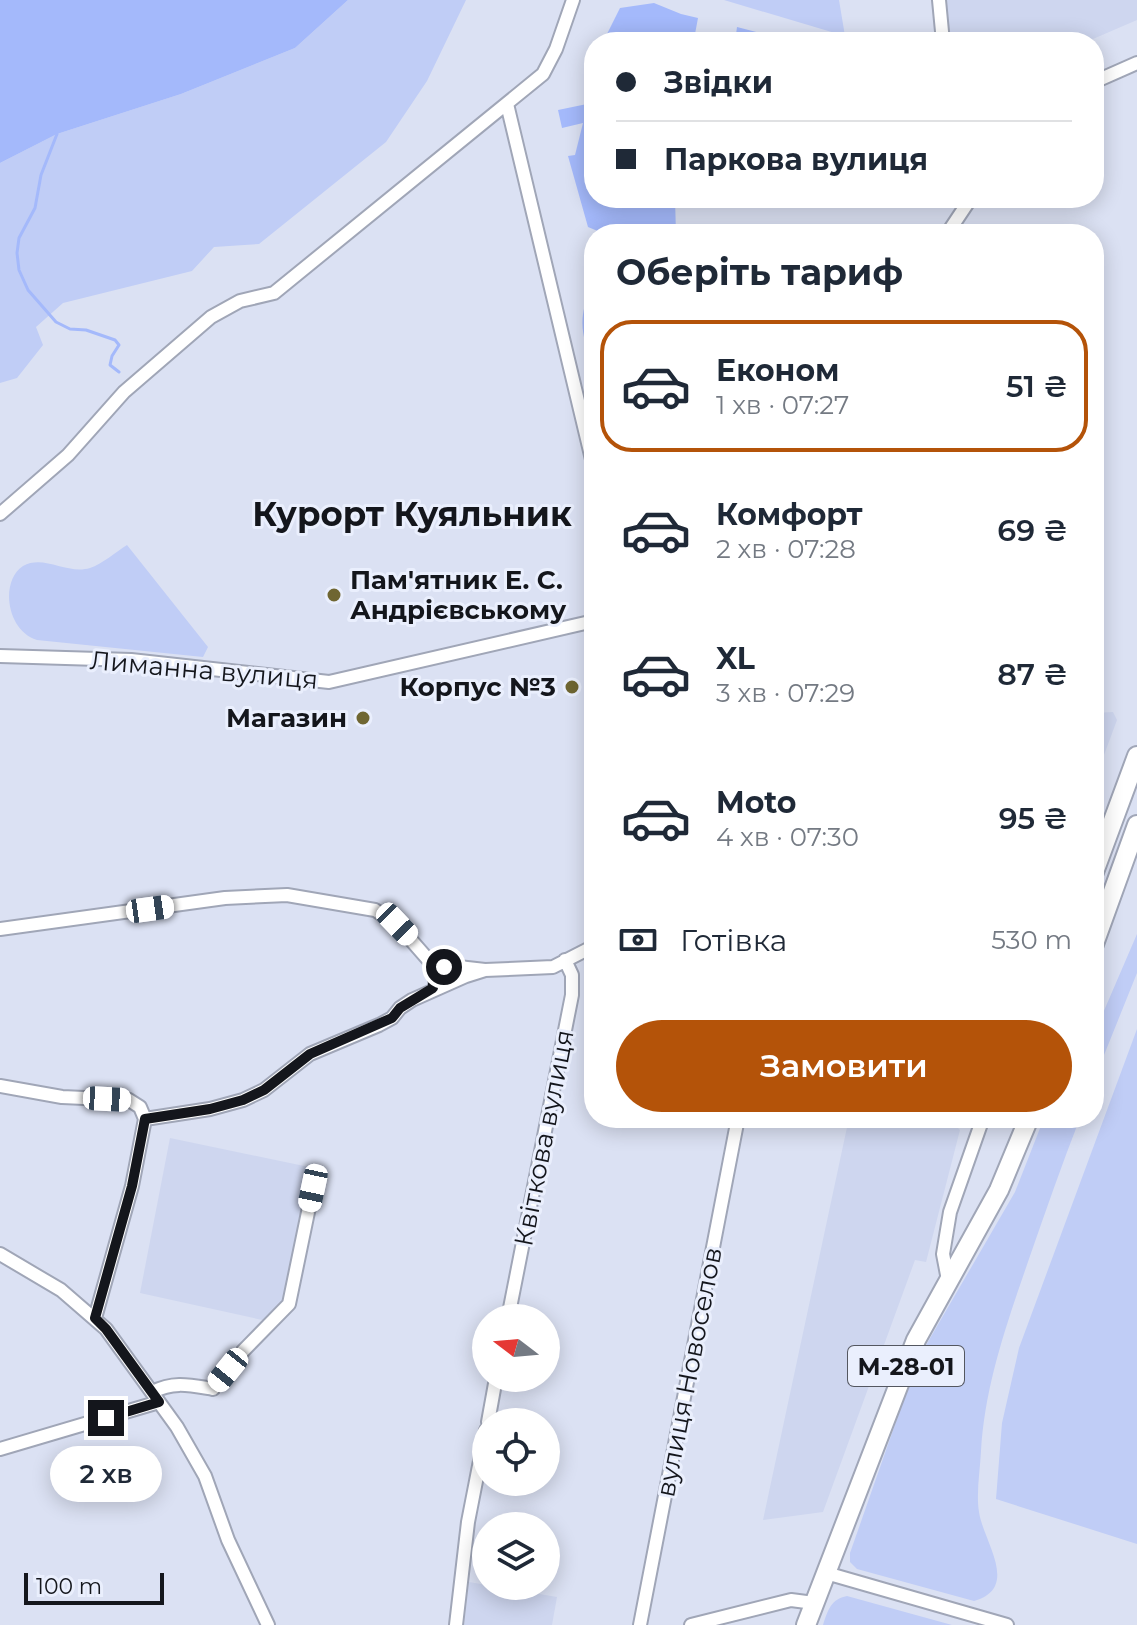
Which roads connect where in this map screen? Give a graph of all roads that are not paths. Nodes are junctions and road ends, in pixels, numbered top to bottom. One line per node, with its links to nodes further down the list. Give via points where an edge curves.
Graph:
1 (573, 0): 6 (street, via 546,69)
2 (939, 0): 3 (street)
3 (942, 32)
4 (1137, 63): 5 (street)
5 (1104, 78)
6 (507, 104): 11 (street); 12 (street, via 274,293 240,301 211,317 124,392 68,455)
7 (957, 208): 9 (street)
8 (964, 208): 9 (street)
9 (958, 217): 10 (street)
10 (953, 224)
11 (584, 426)
12 (0, 514)
13 (584, 623): 14 (street, Лиманна вулиця, via 329,682 131,660)
14 (0, 656)
15 (1137, 756): 17 (highway)
16 (1137, 825): 18 (highway)
17 (1104, 845)
18 (1104, 916)
19 (0, 929): 22 (street, via 225,898 287,895 375,910 397,924)
20 (584, 950): 21 (street)
21 (558, 961): 23 (street); 33 (street, Квіткова вулиця, via 572,975 572,995)
22 (432, 964): 23 (street); 24 (street)
23 (485, 970): 24 (street)
24 (433, 988): 26 (street, via 392,1018 310,1054 243,1100)
25 (0, 1086): 26 (street, via 62,1097 129,1100)
26 (145, 1119): 34 (street)
27 (736, 1128): 42 (street, вулиця Новоселов)
28 (979, 1128): 32 (street, via 950,1212 943,1254)
29 (1025, 1128): 32 (highway, М-28-01, via 999,1190)
30 (313, 1188): 35 (street, via 289,1304 213,1389 168,1384)
31 (0, 1254): 34 (street, via 61,1290)
32 (948, 1280): 38 (highway, М-28-01, via 916,1340)
33 (511, 1304)
34 (95, 1318): 35 (street)
35 (156, 1397): 36 (street); 40 (street, via 205,1476)
36 (0, 1449)
37 (473, 1496): 41 (street)
38 (826, 1573): 39 (highway, М-28-01); 45 (street)
39 (814, 1603): 43 (street, via 791,1600); 44 (highway, М-28-01)
40 (268, 1625)
41 (456, 1625)
42 (640, 1625)
43 (691, 1625)
44 (806, 1625)
45 (1007, 1625)

